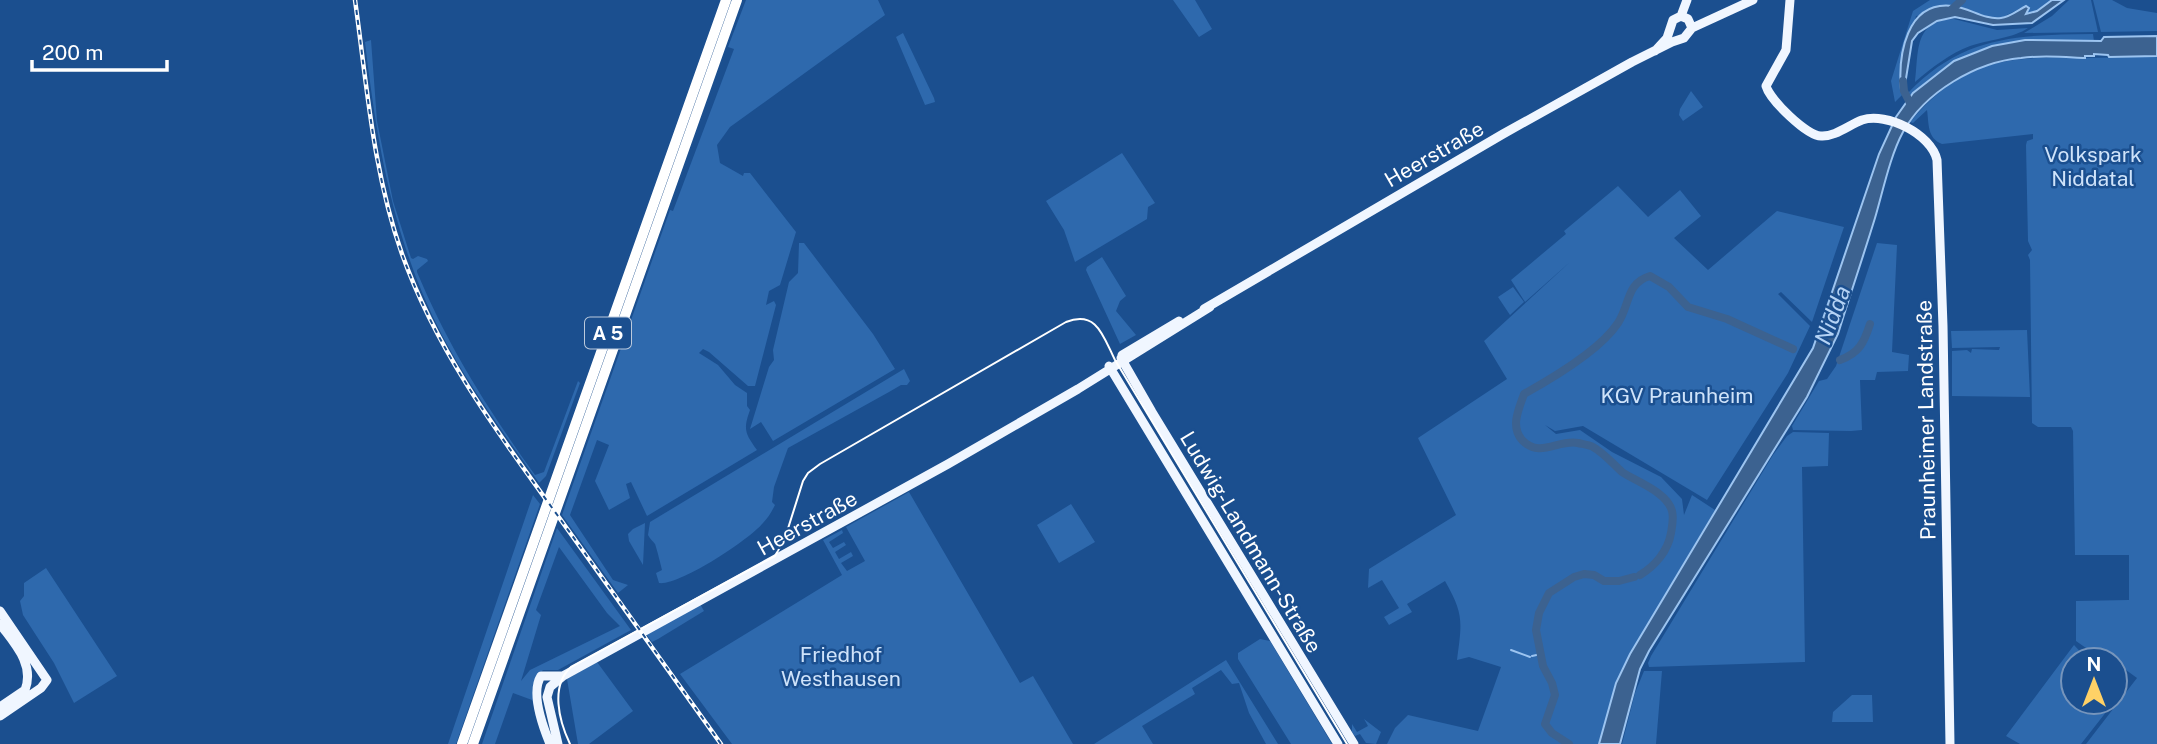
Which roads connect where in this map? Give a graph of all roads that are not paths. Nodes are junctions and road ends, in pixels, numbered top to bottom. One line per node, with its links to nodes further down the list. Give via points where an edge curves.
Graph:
1 (726, 0): 18 (highway, A 5)
2 (737, 0): 19 (highway, A 5)
3 (1687, 0): 6 (main road)
4 (1753, 0): 7 (main road)
5 (1790, 0): 24 (main road, Praunheimer Landstraße, via 1787,44 1766,86 1771,97 1806,130 1820,136 1866,119 1912,130 1933,148 1938,165)
6 (1681, 16): 7 (main road); 8 (main road, via 1673,20)
7 (1692, 28): 9 (main road, via 1688,36)
8 (1670, 33): 9 (main road); 10 (main road)
9 (1679, 39): 10 (main road, Heerstraße)
10 (1655, 51): 11 (main road, Heerstraße, via 1507,131)
11 (1122, 358): 12 (main road, Heerstraße); 23 (main road, Ludwig-Landmann-Straße)
12 (1110, 366): 15 (main road, Heerstraße, via 838,526); 22 (main road, Ludwig-Landmann-Straße)
13 (0, 611): 17 (main road, via 47,680)
14 (0, 624): 16 (main road, via 24,658 29,674 25,690)
15 (563, 676): 20 (main road, Heerstraße, via 541,676 537,684); 21 (main road, via 550,687 547,698)
16 (0, 707)
17 (0, 716)
18 (462, 744)
19 (473, 744)
20 (550, 744)
21 (558, 744)
22 (1338, 744)
23 (1354, 744)
24 (1950, 744)

